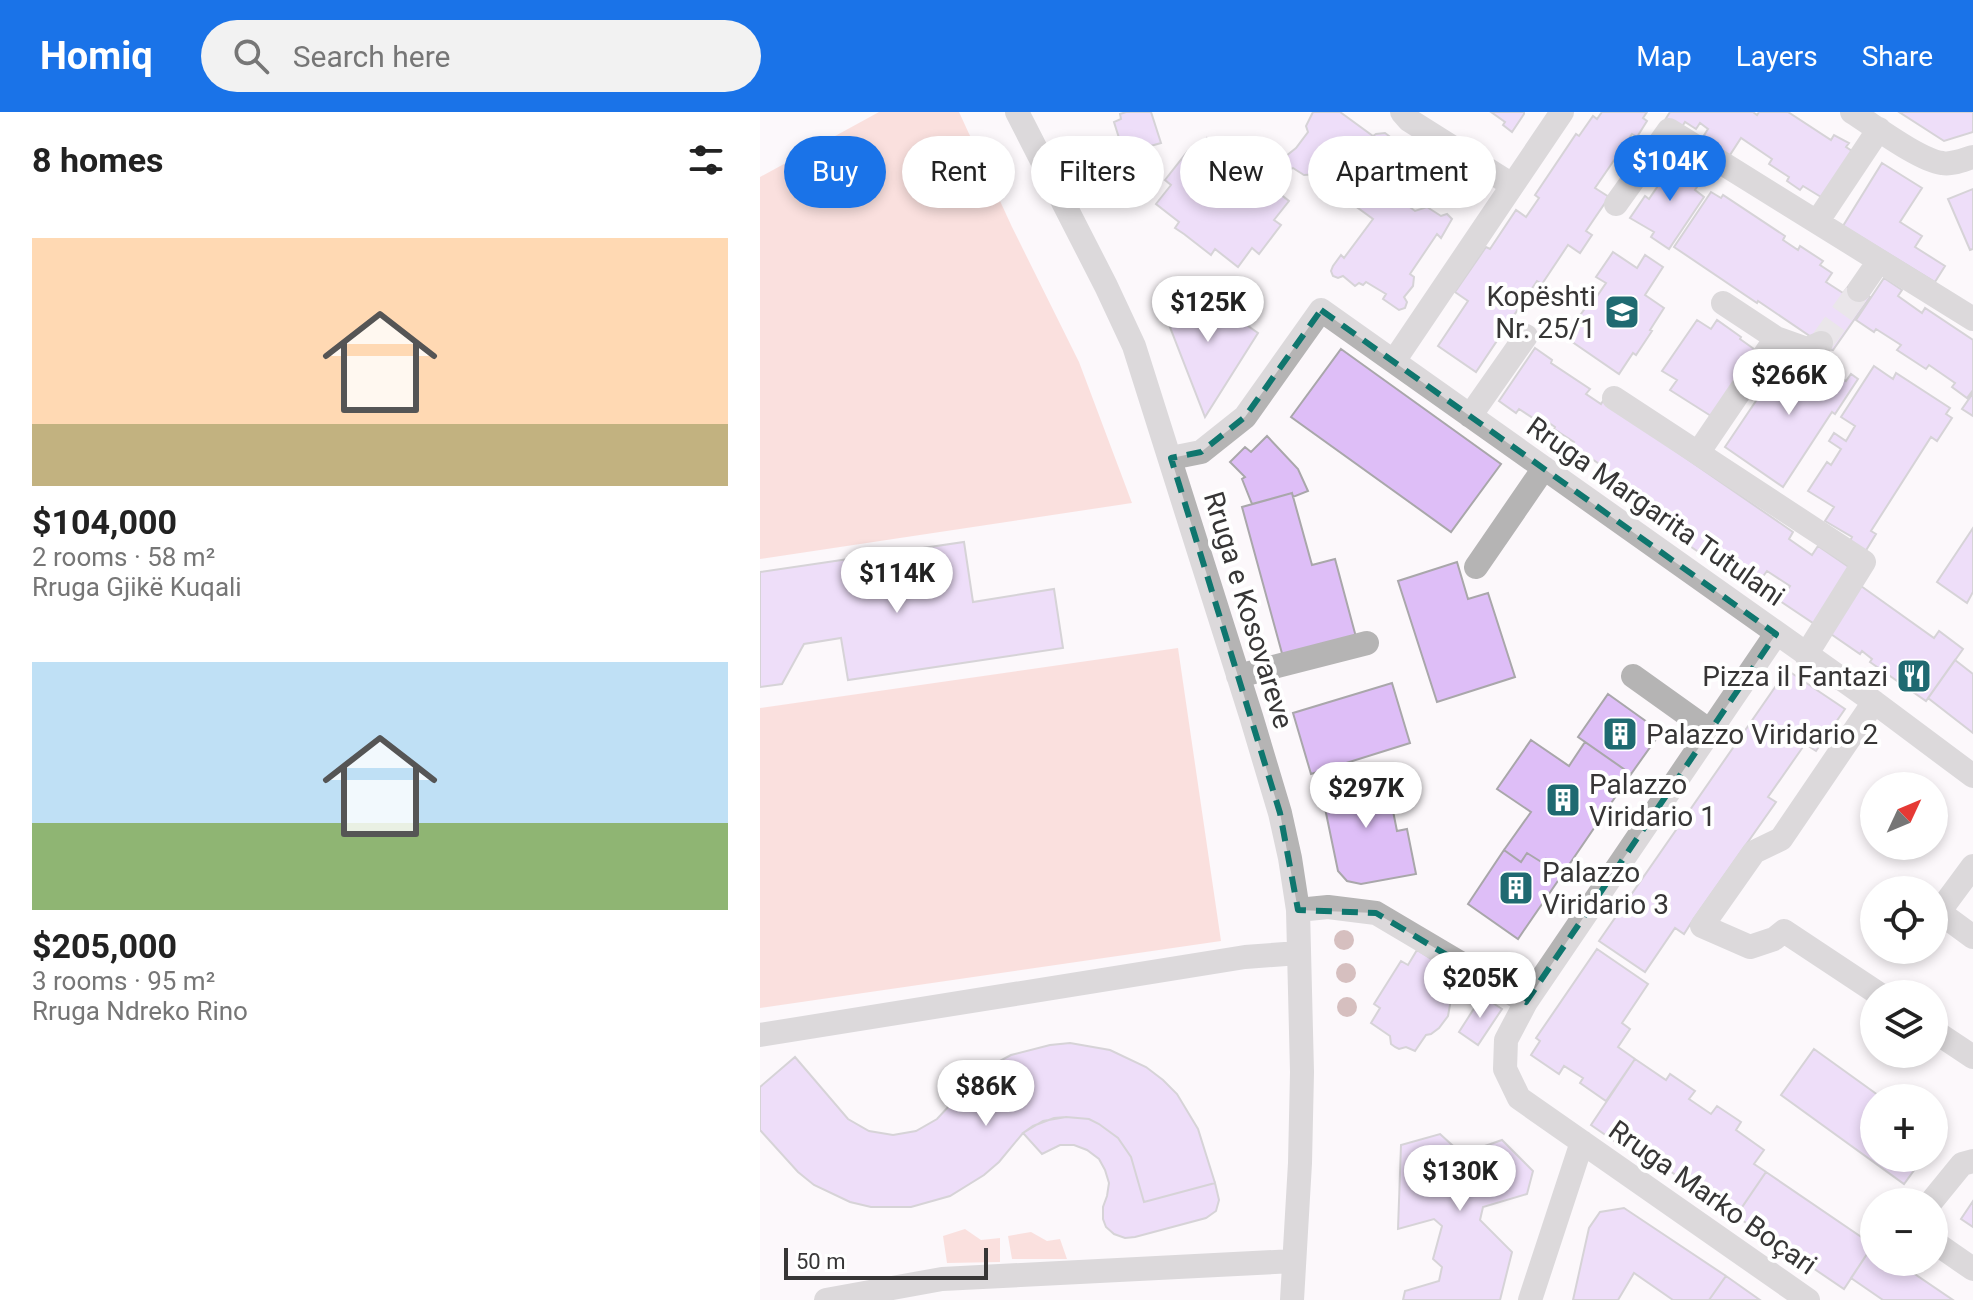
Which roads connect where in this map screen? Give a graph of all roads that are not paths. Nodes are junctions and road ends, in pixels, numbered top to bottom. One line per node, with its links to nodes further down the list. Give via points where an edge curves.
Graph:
1 (1017, 112): 21 (street, Rruga e Kosovareve, via 1134,346)
2 (1402, 112): 7 (street)
3 (1562, 112): 7 (street)
4 (1852, 112): 5 (street)
5 (1879, 129): 6 (street, via 1944,164); 9 (street)
6 (1973, 157)
7 (1512, 185): 17 (street)
8 (1616, 204): 9 (street, via 1669,130)
9 (1817, 222): 10 (street)
10 (1879, 261): 11 (street); 13 (street)
11 (1859, 290)
12 (1723, 303): 15 (street)
13 (1973, 319)
14 (1526, 336): 19 (street)
15 (1776, 338): 16 (street, via 1807,349); 20 (street)
16 (1821, 343)
17 (1394, 361): 19 (street, Rruga Margarita Tutulani); 21 (street, Rruga Margarita Tutulani, via 1321,310 1245,417 1201,452)
18 (1614, 398): 20 (street)
19 (1470, 416): 22 (street, Rruga Margarita Tutulani)
20 (1698, 453): 26 (street, via 1864,562)
21 (1171, 458): 27 (street, Rruga e Kosovareve)
22 (1544, 468): 23 (street); 24 (street, Rruga Margarita Tutulani)
23 (1476, 567)
24 (1776, 634): 26 (street, Rruga Margarita Tutulani); 30 (street, Rruga Marko Boçari)
25 (1367, 643): 27 (street)
26 (1806, 655): 29 (street, Rruga Margarita Tutulani)
27 (1238, 676): 33 (street, Rruga e Kosovareve, via 1280,813)
28 (1633, 676): 30 (street)
29 (1874, 702): 31 (street, Rruga Margarita Tutulani); 36 (street, via 1781,839 1754,852 1702,926 1750,947 1784,931)
30 (1710, 731): 37 (street, Rruga Marko Boçari)
31 (1973, 776)
32 (1973, 866): 34 (street, via 1939,912)
33 (1298, 910): 35 (street, Rruga e Kosovareve); 37 (street, via 1328,907 1376,913)
34 (1973, 937)
35 (1299, 953): 38 (street, via 1245,957); 45 (street, Rruga e Kosovareve, via 1302,1072)
36 (1860, 981)
37 (1526, 1002): 41 (street, Rruga Marko Boçari, via 1506,1040 1505,1069 1519,1098)
38 (760, 1035)
39 (1948, 1040): 40 (street)
40 (1973, 1057)
41 (1582, 1142): 49 (street); 50 (street, Rruga Marko Boçari)
42 (1973, 1161): 43 (street, via 1962,1164)
43 (1942, 1188)
44 (1948, 1252): 46 (street)
45 (1294, 1261): 47 (street, via 942,1279); 48 (street, Rruga e Kosovareve)
46 (1973, 1269)
47 (826, 1300)
48 (1292, 1300)
49 (1530, 1300)
50 (1808, 1300)

